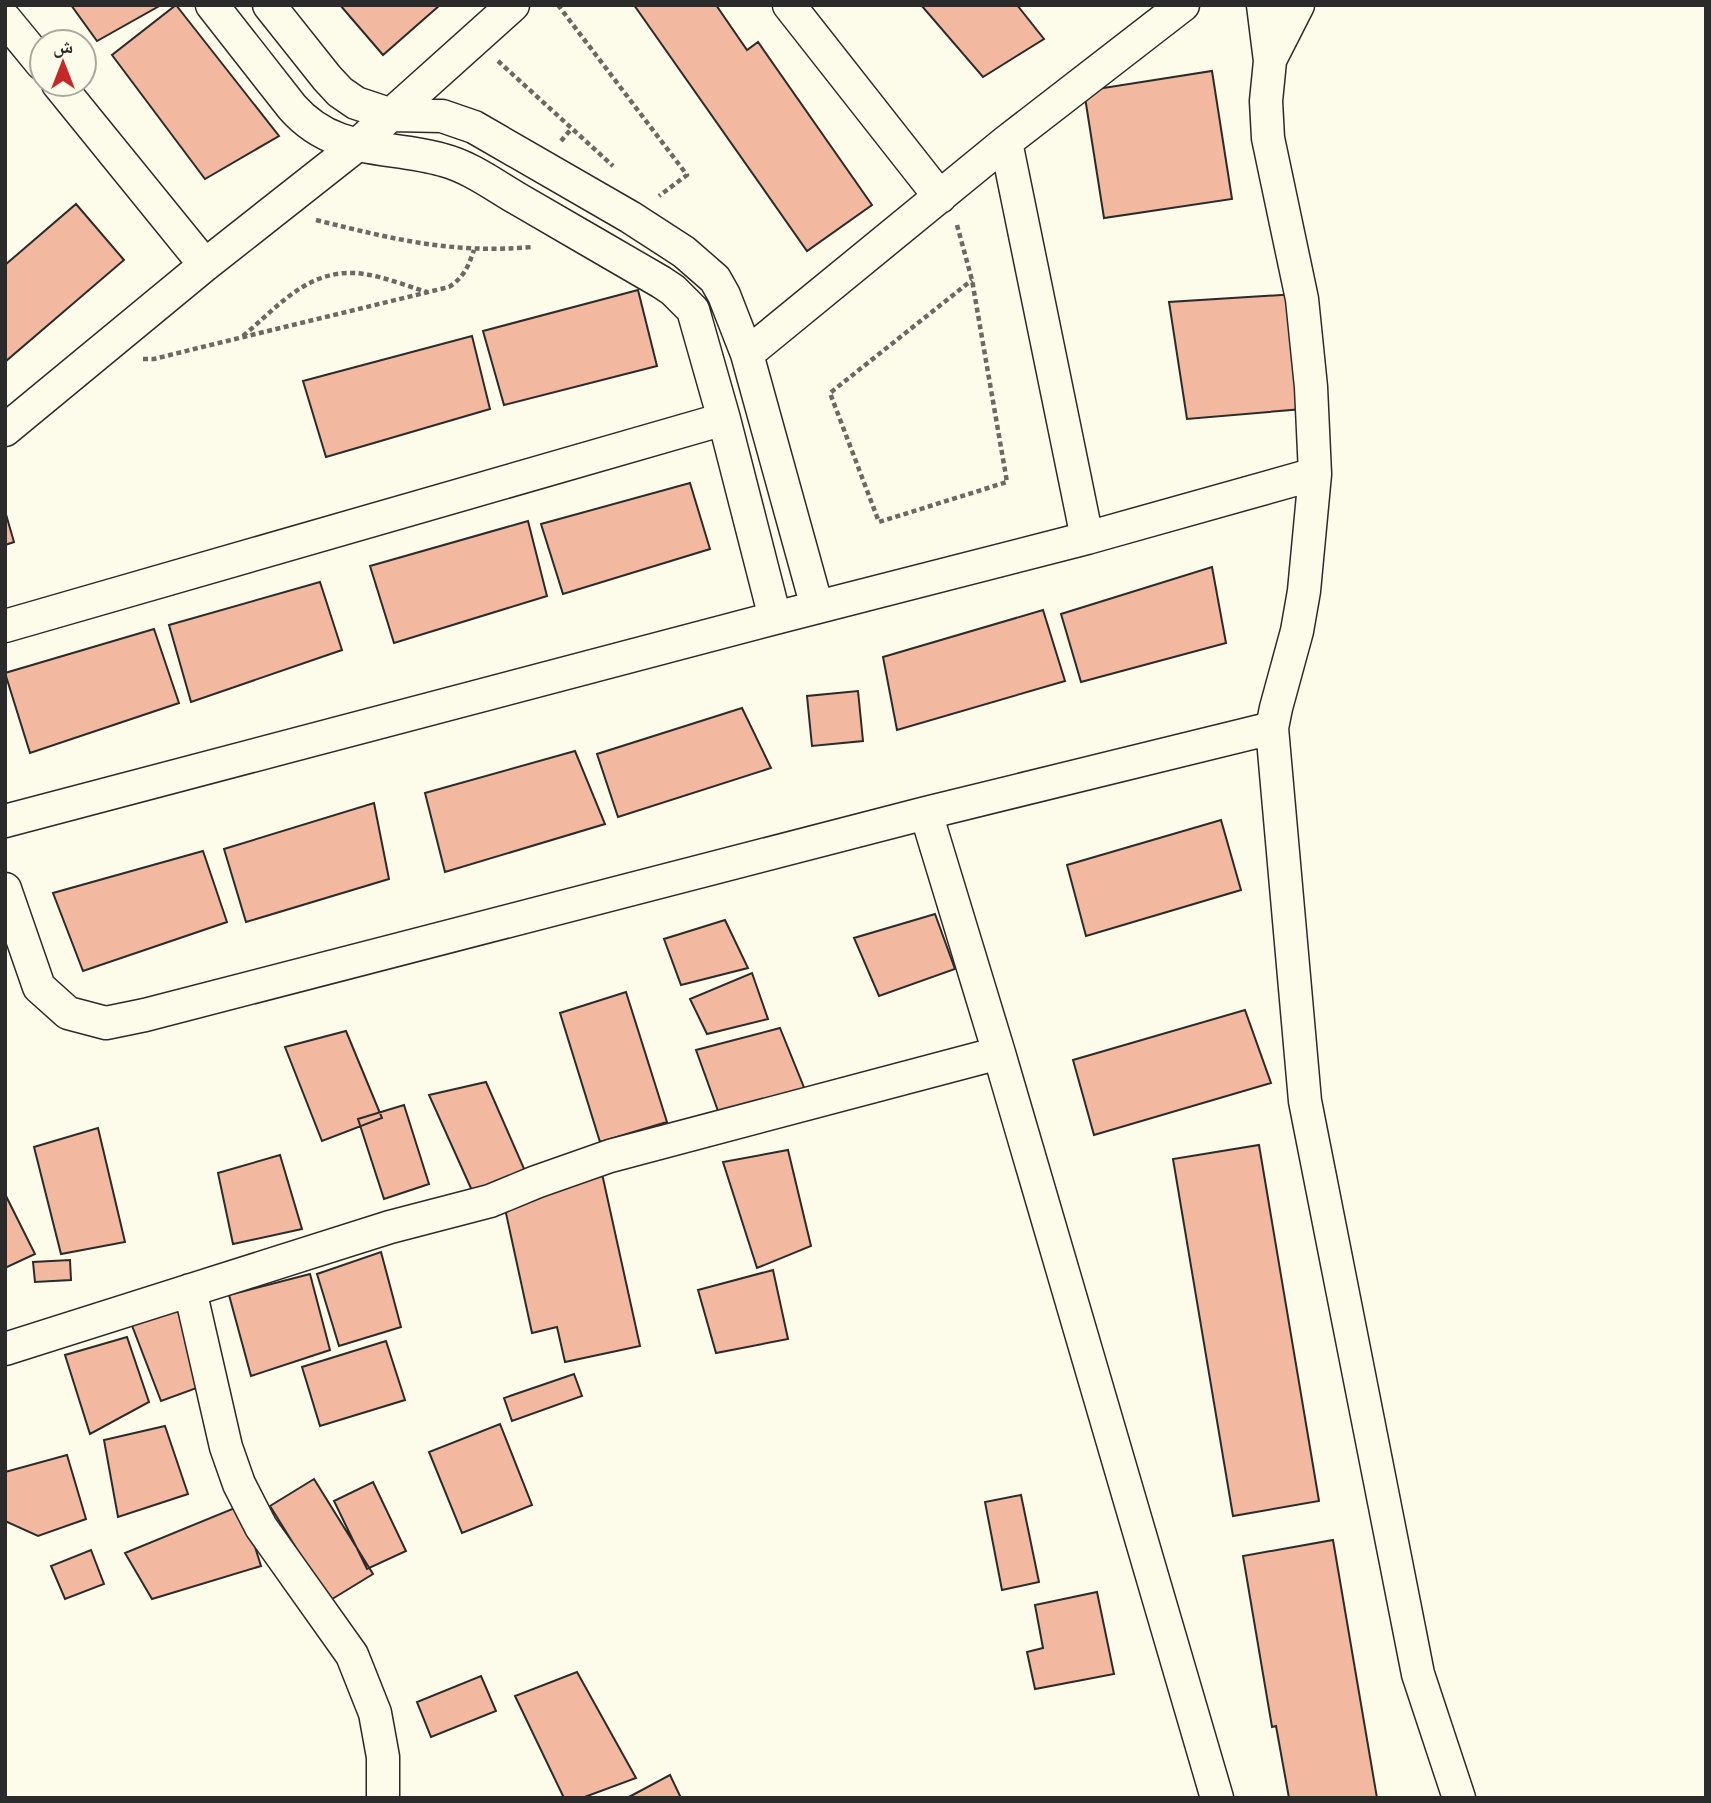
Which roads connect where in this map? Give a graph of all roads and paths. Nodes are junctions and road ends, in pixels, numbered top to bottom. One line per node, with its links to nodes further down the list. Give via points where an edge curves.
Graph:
1 (212, 5): 16 (street, via 303,119)
2 (269, 5): 14 (street, via 340,92 373,111)
3 (513, 5): 10 (street)
4 (558, 5): 20 (path, via 687,175)
5 (789, 5): 18 (street)
6 (1183, 5): 15 (street)
7 (1263, 5): 12 (street)
8 (1298, 5): 12 (street)
9 (5, 19): 11 (street)
10 (474, 39): 14 (street); 17 (path)
11 (28, 47)
12 (1270, 61): 33 (street, via 1268,138 1302,299)
13 (69, 98): 23 (street)
14 (392, 115): 16 (street); 20 (street, via 442,116 474,127)
15 (1006, 142): 18 (street); 34 (street)
16 (356, 146): 19 (street); 27 (street, via 435,158 465,168 673,290)
17 (622, 174)
18 (940, 197): 24 (path, via 956,221); 29 (street)
19 (274, 210): 22 (path, via 393,239); 23 (street)
20 (630, 217): 26 (street, via 700,263)
21 (538, 247): 22 (path)
22 (474, 250): 25 (path, via 460,280)
23 (205, 265): 32 (street)
24 (972, 280): 24 (path, via 1007,482 879,522 831,393)
25 (428, 292): 28 (path); 28 (path, via 366,274 329,274 312,280)
26 (724, 295): 27 (street); 29 (street)
27 (693, 310): 31 (street)
28 (241, 338): 30 (path)
29 (747, 355): 35 (street)
30 (142, 359)
31 (724, 419): 36 (street); 37 (street)
32 (5, 430)
33 (1315, 474): 34 (street); 38 (street, via 1302,605)
34 (1087, 538): 35 (street)
35 (817, 607): 36 (street)
36 (775, 618): 40 (street)
37 (5, 626)
38 (1272, 728): 39 (street); 47 (street, via 1305,1101 1418,1674)
39 (926, 813): 41 (street, via 106,1023 68,1013 39,987); 42 (street)
40 (5, 821)
41 (5, 888)
42 (999, 1052): 43 (street, via 610,1156 490,1201 390,1227); 46 (street)
43 (190, 1290): 44 (street); 45 (street, via 226,1447 239,1484 261,1527 352,1655 375,1713 383,1757)
44 (5, 1349)
45 (383, 1798)
46 (1217, 1798)
47 (1460, 1798)

